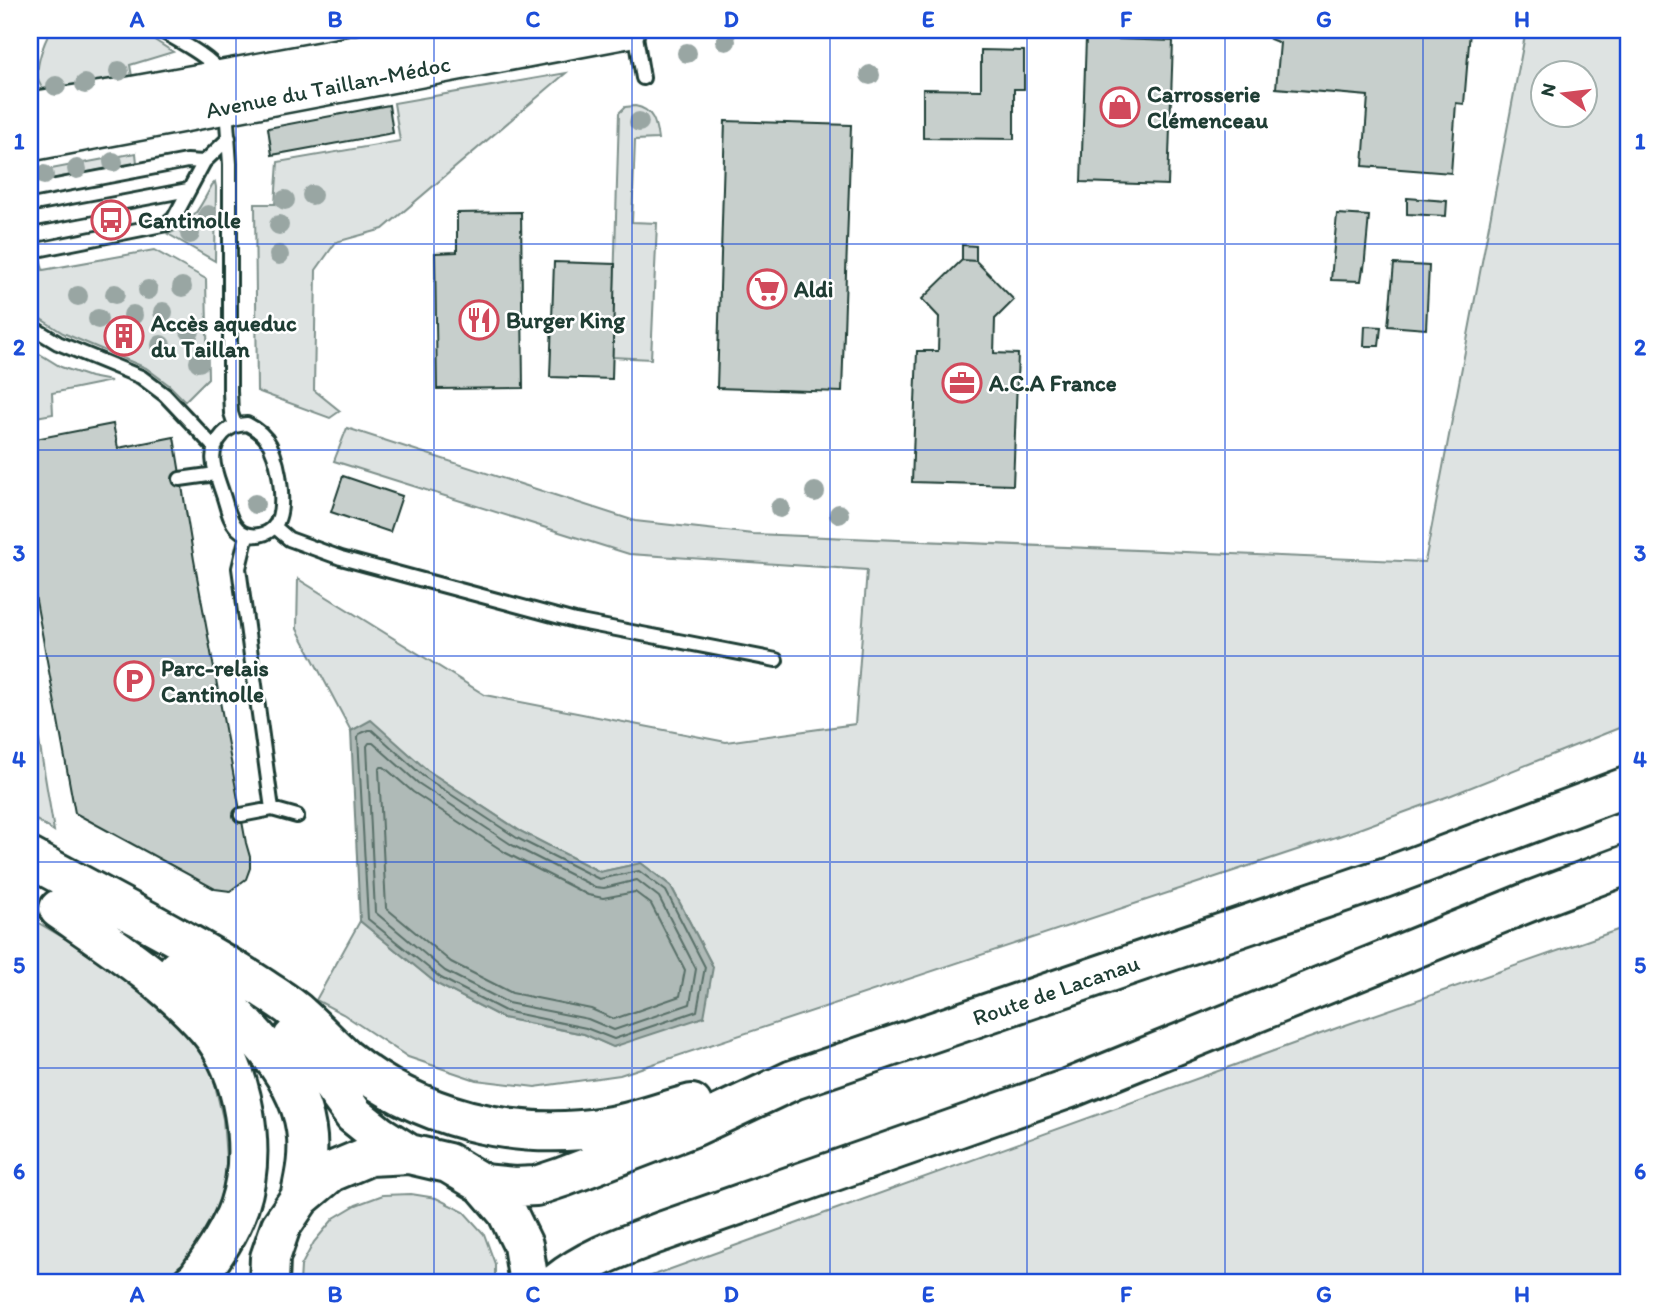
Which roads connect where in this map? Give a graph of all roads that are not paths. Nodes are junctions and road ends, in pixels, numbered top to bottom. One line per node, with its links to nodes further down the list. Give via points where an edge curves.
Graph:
1 (160, 30): 6 (lane, via 218,68)
2 (486, 30): 6 (street, Avenue du Taillan-Médoc)
3 (627, 30): 6 (street, Avenue du Taillan-Médoc)
4 (635, 30): 5 (lane)
5 (643, 78)
6 (225, 101): 7 (street, Avenue du Taillan-Médoc, via 130,95); 8 (street, Avenue du Taillan-Médoc); 9 (lane); 15 (lane, via 230,164 230,391)
7 (30, 110)
8 (30, 143)
9 (204, 162): 10 (lane); 11 (lane, via 187,161)
10 (188, 190): 12 (lane); 13 (lane, via 167,224)
11 (30, 191)
12 (30, 220)
13 (30, 250)
14 (30, 326): 16 (lane, via 58,343 141,377 165,395)
15 (235, 425): 16 (lane); 19 (lane, via 257,429 269,443 280,476)
16 (214, 447): 17 (lane)
17 (216, 474): 18 (lane); 20 (lane, via 232,521)
18 (180, 479)
19 (275, 527): 20 (lane); 21 (lane, via 289,539 341,558 575,621)
20 (247, 535): 23 (lane, via 239,568)
21 (776, 660)
22 (1629, 786): 30 (main road, Route de Lacanau, via 1384,878)
23 (272, 809): 24 (lane); 25 (lane)
24 (241, 816)
25 (297, 816)
26 (30, 858): 29 (main road)
27 (1629, 864): 37 (main road, via 1070,1088 661,1231 613,1250)
28 (44, 900): 33 (main road, via 142,948 189,978 226,1006 272,1056 301,1108 306,1127 307,1167); 35 (main road, via 185,1004 210,1030 228,1059 242,1097 246,1173 239,1206 219,1246)
29 (195, 948): 30 (main road, via 298,1013 345,1058 408,1100 494,1126 574,1131 608,1127); 31 (main road, via 286,1031 354,1115)
30 (793, 1080): 32 (main road, Route de Lacanau, via 693,1127 563,1177 514,1188)
31 (409, 1154): 32 (main road, via 448,1163); 33 (main road, via 369,1156 331,1172)
32 (483, 1184): 36 (main road, via 508,1212 523,1245)
33 (300, 1198): 34 (main road, via 281,1226)
34 (264, 1275)
35 (192, 1283)
36 (529, 1283)
37 (557, 1283)

